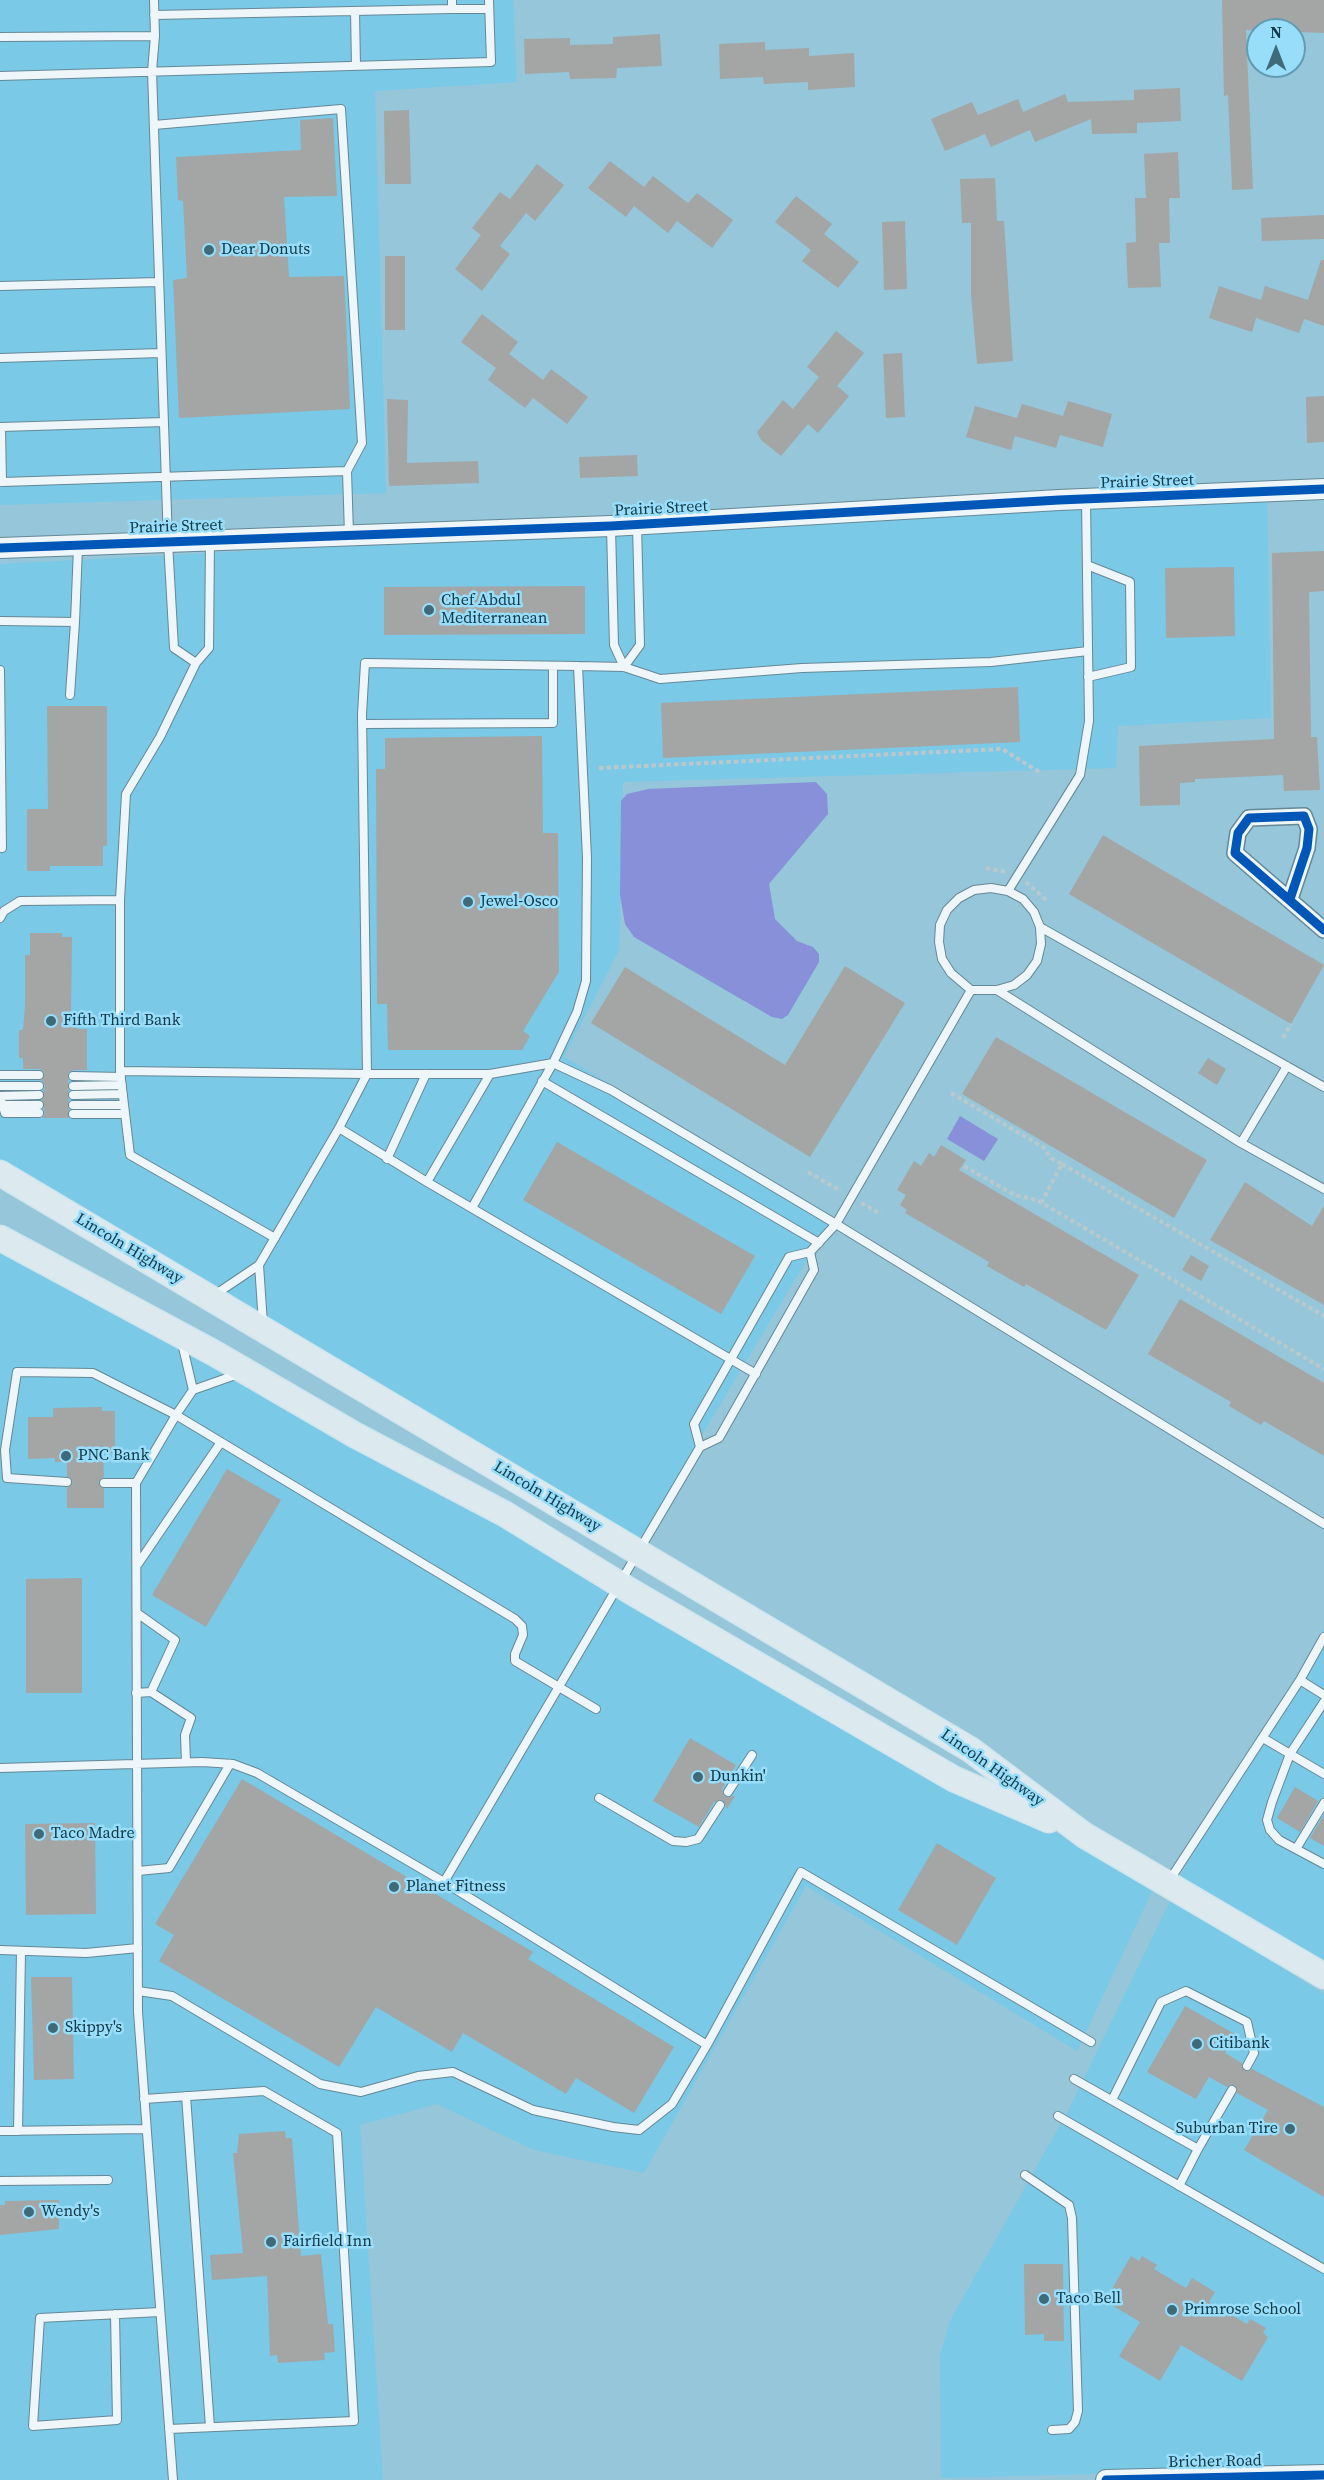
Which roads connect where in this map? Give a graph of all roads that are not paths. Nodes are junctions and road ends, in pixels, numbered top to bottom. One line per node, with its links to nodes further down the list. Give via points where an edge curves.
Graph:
1 (154, 0): 6 (lane)
2 (452, 0): 4 (lane)
3 (489, 4): 4 (lane); 9 (lane, via 491,62)
4 (452, 9): 5 (lane)
5 (355, 11): 6 (lane); 9 (lane)
6 (154, 15): 7 (lane)
7 (155, 36): 8 (lane); 10 (lane)
8 (0, 37)
9 (357, 66): 10 (lane)
10 (152, 71): 11 (lane); 12 (lane)
11 (0, 75)
12 (154, 124): 13 (lane); 18 (lane, via 341,109 362,442)
13 (159, 282): 14 (lane); 15 (lane)
14 (0, 286)
15 (161, 352): 16 (lane); 17 (lane)
16 (0, 358)
17 (164, 422): 19 (lane); 19 (lane, via 1,427 3,482)
18 (347, 471): 19 (lane); 24 (lane)
19 (165, 477): 26 (lane)
20 (1324, 489): 21 (street, Prairie Street)
21 (1086, 499): 22 (street, Prairie Street); 29 (lane)
22 (637, 525): 23 (street, Prairie Street); 36 (lane, via 640,645)
23 (611, 526): 24 (street, Prairie Street); 36 (lane, via 614,645)
24 (349, 536): 25 (street, Prairie Street)
25 (210, 541): 26 (street, Prairie Street); 33 (lane, via 209,648)
26 (168, 542): 27 (street, Prairie Street); 33 (lane, via 174,648)
27 (78, 546): 28 (street, Prairie Street); 31 (lane)
28 (0, 548)
29 (1087, 565): 32 (lane); 38 (lane, via 1130,582 1131,667)
30 (0, 621): 31 (lane)
31 (75, 622): 39 (lane)
32 (1088, 651): 36 (lane, via 991,662 660,679); 38 (lane)
33 (196, 663): 44 (lane, via 160,737 126,794)
34 (553, 666): 35 (lane); 40 (lane, via 553,723); 40 (lane, via 365,663)
35 (578, 666): 36 (lane); 50 (lane, via 587,858 586,981 577,1012)
36 (624, 667)
37 (0, 670): 41 (lane)
38 (1088, 677): 42 (lane, via 1089,721 1080,775)
39 (70, 695)
40 (362, 724): 52 (lane)
41 (2, 848)
42 (1008, 891): 46 (lane, via 1023,899); 48 (lane, via 974,890 947,910 940,926 942,959)
43 (1290, 899): 43 (street, via 1234,853 1238,832 1249,818 1304,816 1309,829 1307,848); 47 (street)
44 (120, 900): 45 (lane, via 20,901); 59 (lane)
45 (0, 918)
46 (1040, 927): 49 (lane, via 1039,952 1027,975); 51 (lane)
47 (1324, 930)
48 (971, 990): 49 (lane); 77 (lane)
49 (998, 990): 71 (lane)
50 (553, 1063): 54 (lane); 58 (lane); 77 (lane, via 611,1090)
51 (1287, 1066): 63 (lane); 71 (lane)
52 (367, 1074): 53 (lane); 59 (lane); 70 (lane)
53 (426, 1074): 54 (lane); 72 (lane)
54 (490, 1074): 74 (lane)
55 (0, 1075): 56 (lane)
56 (39, 1075)
57 (73, 1076): 59 (lane)
58 (542, 1081): 76 (lane); 80 (lane)
59 (121, 1082): 62 (lane); 65 (lane); 69 (lane)
60 (0, 1086): 61 (lane)
61 (39, 1086)
62 (73, 1086)
63 (1324, 1087)
64 (39, 1095): 66 (lane)
65 (73, 1095)
66 (0, 1096): 67 (lane, via 4,1109)
67 (39, 1109)
68 (73, 1110): 69 (lane)
69 (125, 1110): 79 (lane, via 130,1155)
70 (339, 1128): 72 (lane); 79 (lane)
71 (1241, 1143): 75 (lane)
72 (387, 1159): 74 (lane)
73 (0, 1173): 85 (main road, Lincoln Highway)
74 (427, 1182): 76 (lane)
75 (1324, 1189)
76 (472, 1208): 88 (lane)
77 (836, 1224): 80 (lane); 98 (lane)
78 (0, 1238): 83 (main road, Lincoln Highway)
79 (275, 1238): 84 (lane)
80 (819, 1243): 81 (lane)
81 (810, 1252): 88 (lane, via 789,1257); 90 (lane, via 814,1269)
82 (0, 1258): 83 (main road)
83 (38, 1258): 87 (main road, Lincoln Highway)
84 (259, 1265): 85 (lane); 86 (lane)
85 (211, 1297): 86 (main road, Lincoln Highway)
86 (263, 1328): 99 (main road, Lincoln Highway)
87 (180, 1335): 89 (main road, Lincoln Highway); 91 (lane)
88 (732, 1359): 90 (lane); 94 (lane, via 694,1424)
89 (244, 1372): 91 (lane); 101 (main road, Lincoln Highway, via 505,1514)
90 (756, 1374): 94 (lane, via 719,1438)
91 (194, 1390): 92 (lane)
92 (176, 1415): 93 (lane); 95 (lane, via 93,1372 17,1372 5,1450 7,1478); 97 (lane)
93 (220, 1442): 100 (lane); 105 (lane, via 515,1619 522,1626 523,1635 515,1662)
94 (700, 1447): 99 (lane)
95 (67, 1482)
96 (104, 1483): 97 (lane)
97 (136, 1484): 100 (lane)
98 (1324, 1524)
99 (640, 1552): 101 (lane); 123 (main road, Lincoln Highway, via 971,1750)
100 (138, 1564): 102 (lane)
101 (621, 1585): 105 (lane); 123 (main road, Lincoln Highway, via 954,1779)
102 (137, 1613): 106 (lane, via 175,1640); 107 (lane)
103 (1324, 1637): 104 (lane)
104 (1300, 1680): 108 (lane); 111 (lane)
105 (559, 1688): 110 (lane); 127 (lane)
106 (151, 1692): 107 (lane); 114 (lane, via 191,1718 185,1735)
107 (136, 1694): 115 (lane)
108 (1324, 1695)
109 (1324, 1702): 112 (lane)
110 (596, 1709)
111 (1263, 1738): 112 (lane); 128 (lane)
112 (1290, 1754): 118 (lane); 124 (lane, via 1267,1820 1279,1840)
113 (752, 1755): 119 (lane)
114 (186, 1762): 115 (lane); 116 (lane)
115 (137, 1764): 117 (lane); 126 (lane)
116 (230, 1764): 126 (lane, via 169,1868); 127 (lane, via 257,1773)
117 (0, 1768)
118 (1324, 1774)
119 (728, 1792)
120 (599, 1798): 122 (lane, via 674,1841 686,1842 698,1839)
121 (1324, 1803): 124 (lane)
122 (720, 1805)
123 (1084, 1835): 128 (main road, Lincoln Highway)
124 (1296, 1849): 125 (lane)
125 (1324, 1864)
126 (138, 1871): 129 (lane)
127 (444, 1882): 135 (lane)
128 (1167, 1884): 132 (main road, Lincoln Highway)
129 (138, 1948): 131 (lane, via 86,1953); 133 (lane)
130 (0, 1950): 131 (lane)
131 (21, 1952): 145 (lane)
132 (1318, 1968)
133 (138, 1991): 135 (lane, via 172,1996 320,2084 361,2092 418,2076 453,2072 533,2110 639,2130 672,2104); 140 (lane)
134 (1091, 2042): 135 (lane, via 801,1872)
135 (707, 2045)
136 (1247, 2066): 141 (lane, via 1254,2053 1247,2022 1186,1990 1161,2002)
137 (1074, 2079): 141 (lane)
138 (1232, 2090): 146 (lane)
139 (186, 2096): 140 (lane); 154 (lane); 154 (lane, via 264,2091 337,2133 354,2421)
140 (144, 2099): 143 (lane)
141 (1112, 2100): 146 (lane)
142 (1058, 2116): 150 (lane)
143 (146, 2129): 145 (lane); 152 (lane)
144 (0, 2131): 145 (lane)
145 (18, 2131)
146 (1198, 2149): 150 (lane)
147 (1026, 2175): 156 (lane, via 1069,2205 1072,2218 1078,2410 1069,2429)
148 (108, 2180): 149 (lane)
149 (0, 2181)
150 (1179, 2186): 151 (lane)
151 (1324, 2269)
152 (160, 2312): 153 (lane); 155 (lane)
153 (115, 2314): 153 (lane, via 40,2318 33,2426 117,2420)
154 (210, 2427): 155 (lane)
155 (169, 2429): 158 (lane)
156 (1052, 2430)
157 (1324, 2475): 159 (street, Bricher Road)
158 (173, 2480)
159 (1106, 2480)

